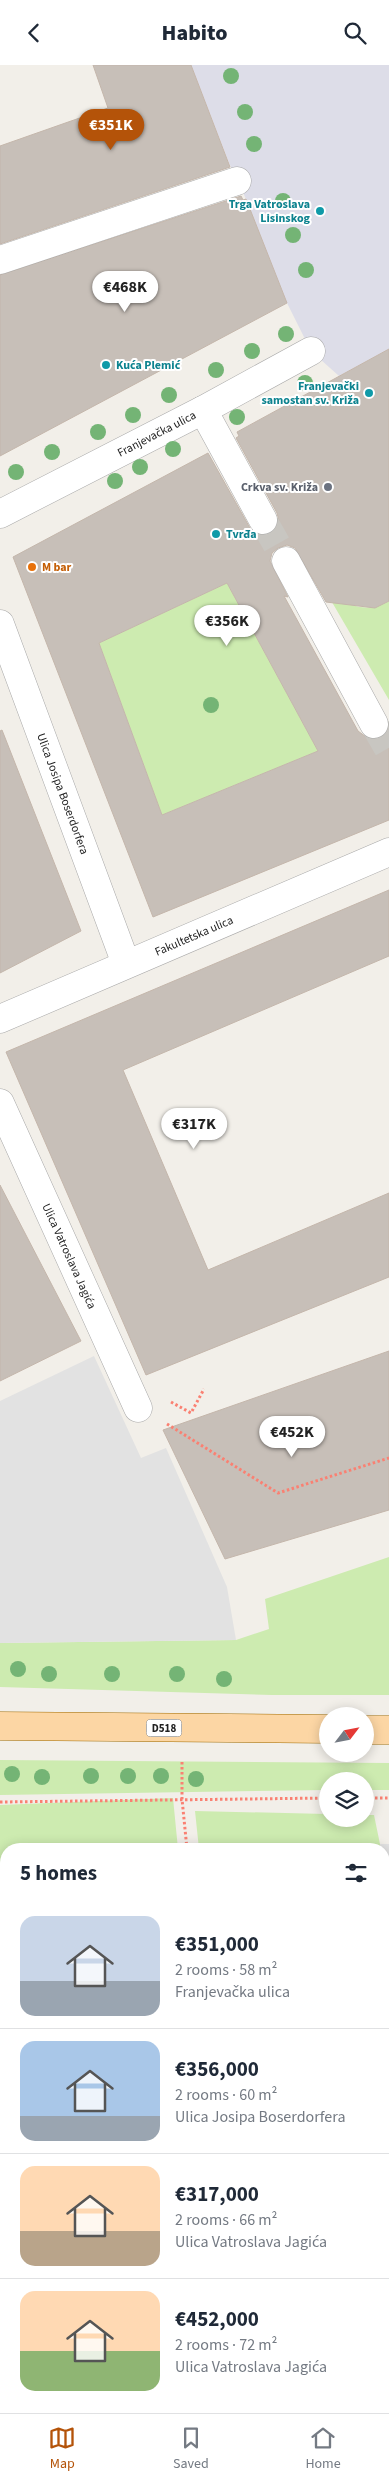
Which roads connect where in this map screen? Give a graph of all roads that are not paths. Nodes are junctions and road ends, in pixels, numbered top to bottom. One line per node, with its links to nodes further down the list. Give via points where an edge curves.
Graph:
1 (237, 181): 2 (street)
2 (0, 260)
3 (311, 351): 4 (street, Franjevačka ulica)
4 (203, 410): 5 (street, Franjevačka ulica); 6 (street)
5 (0, 514)
6 (263, 520)
7 (286, 561): 9 (street)
8 (0, 624): 11 (street, Ulica Josipa Boserdorfera)
9 (374, 724)
10 (389, 852): 11 (street, Fakultetska ulica)
11 (126, 964): 12 (street, Fakultetska ulica)
12 (0, 1019)
13 (0, 1103): 14 (street, Ulica Vatroslava Jagića)
14 (138, 1408)
15 (0, 1727): 16 (main road, D518)
16 (319, 1729)
17 (374, 1730): 18 (main road)
18 (389, 1730)

